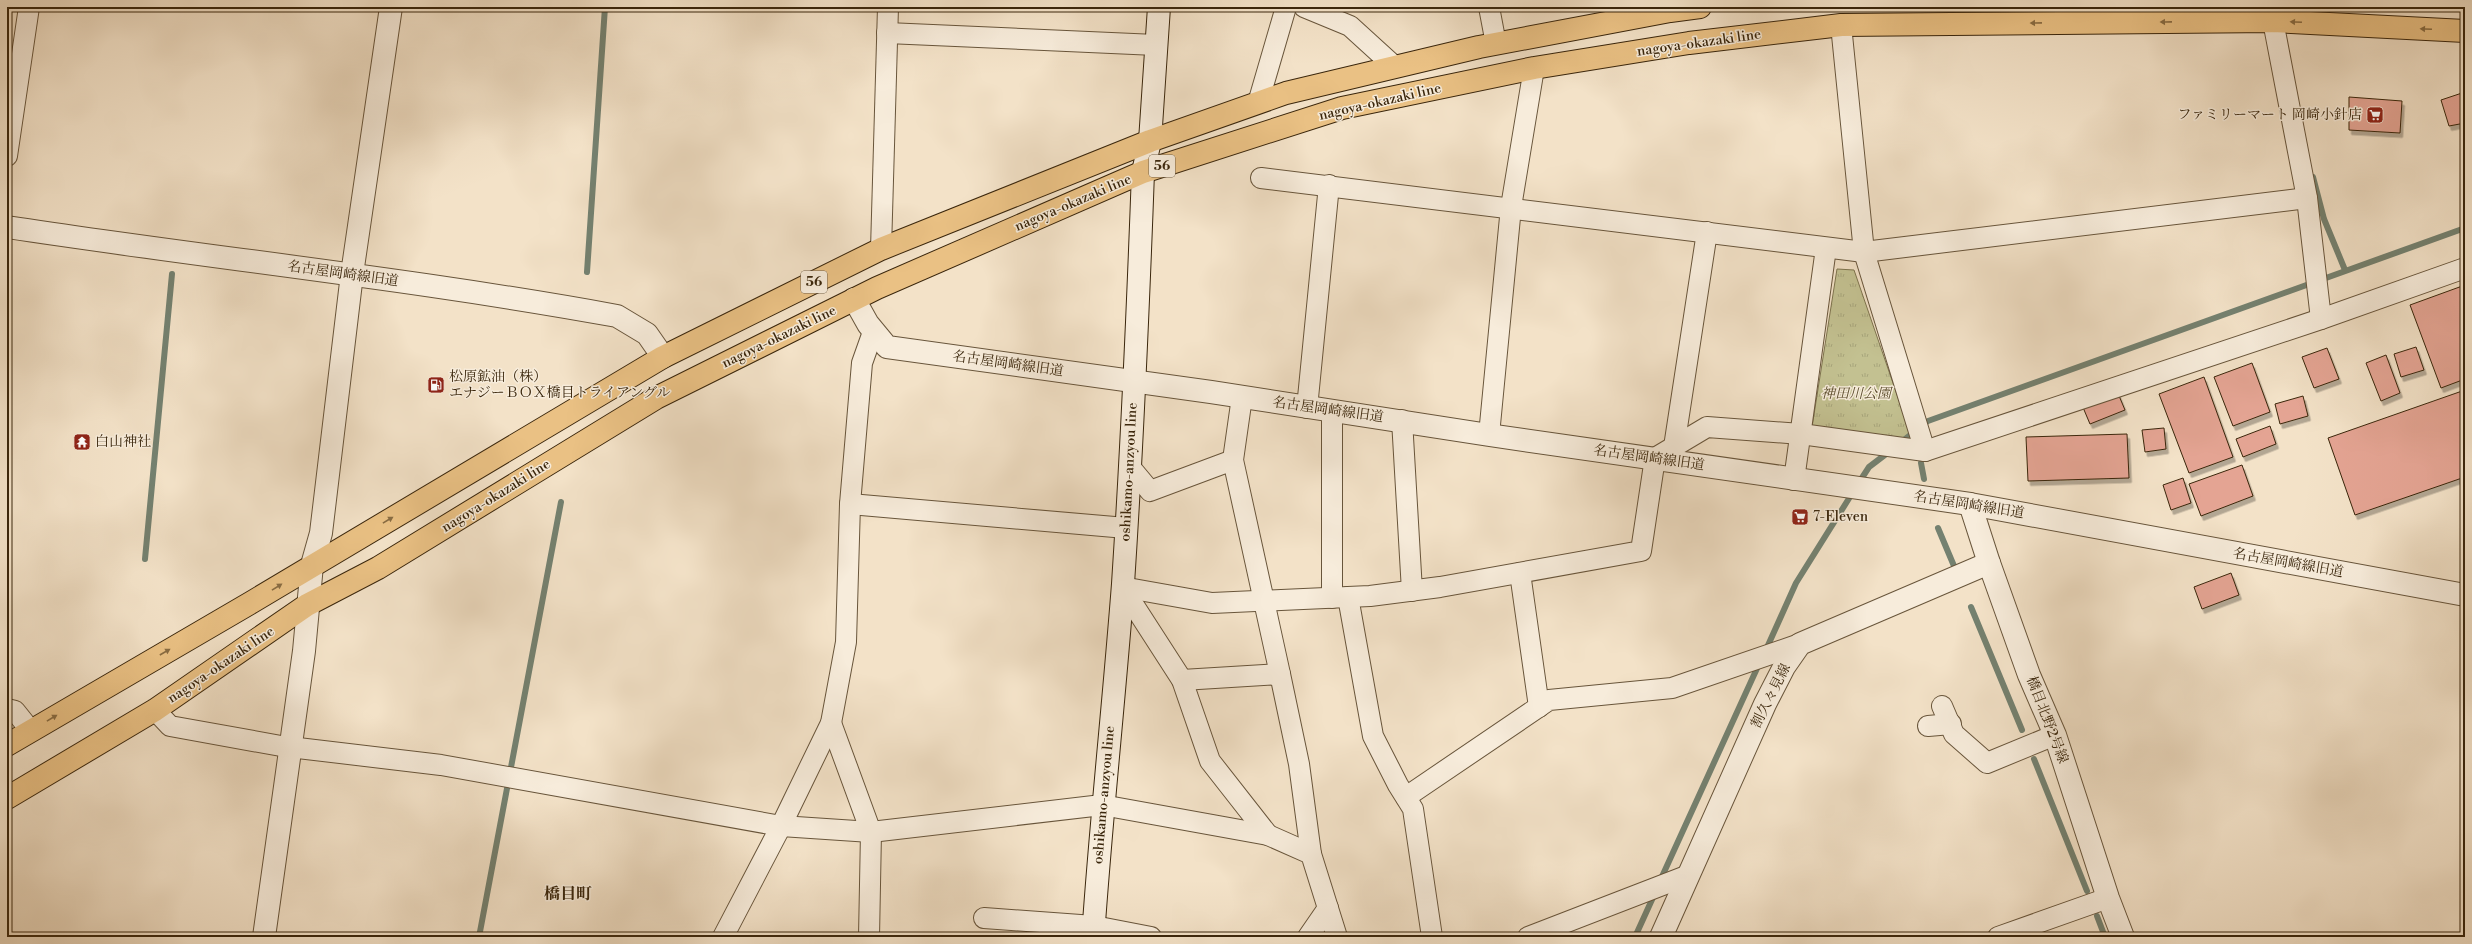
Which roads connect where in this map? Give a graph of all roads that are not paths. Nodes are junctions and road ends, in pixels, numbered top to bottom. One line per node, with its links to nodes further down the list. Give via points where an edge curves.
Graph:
1 (29, 7): 19 (street)
2 (391, 7): 31 (street)
3 (888, 7): 12 (street)
4 (1159, 7): 14 (street, oshikamo-anzyou line)
5 (1286, 7): 17 (street)
6 (1304, 7): 15 (street, via 1350,26)
7 (1489, 7): 13 (street)
8 (1700, 7): 13 (main road, nagoya-okazaki line / 56)
9 (2272, 20): 10 (main road, nagoya-okazaki line / 56, one-way to 10); 11 (main road, nagoya-okazaki line / 56, one-way to 9); 23 (street)
10 (1841, 26): 16 (main road, nagoya-okazaki line / 56, via 1689,43); 29 (street)
11 (2465, 31)
12 (887, 33): 14 (street); 28 (street)
13 (1496, 44): 15 (main road, nagoya-okazaki line / 56)
14 (1156, 45): 18 (street, oshikamo-anzyou line)
15 (1395, 67): 17 (main road, nagoya-okazaki line / 56, via 1286,93)
16 (1534, 68): 20 (main road, nagoya-okazaki line / 56, via 1342,108); 24 (street)
17 (1258, 103): 18 (main road, nagoya-okazaki line / 56)
18 (1150, 141): 20 (street, oshikamo-anzyou line); 28 (main road, nagoya-okazaki line / 56)
19 (7, 156)
20 (1143, 172): 32 (main road, nagoya-okazaki line / 56); 36 (street, oshikamo-anzyou line)
21 (1261, 178): 22 (street)
22 (1329, 185): 24 (street); 38 (street)
23 (2307, 198): 29 (street); 33 (street)
24 (1511, 207): 26 (street); 42 (street)
25 (7, 227): 31 (street, 名古屋岡崎線旧道, via 178,253)
26 (1707, 232): 27 (street); 43 (street)
27 (1826, 248): 29 (street); 41 (street)
28 (881, 249): 35 (main road, nagoya-okazaki line / 56)
29 (1864, 252): 44 (street)
30 (2465, 268): 33 (street)
31 (352, 274): 35 (street, 名古屋岡崎線旧道, via 617,316 647,334); 53 (street, via 321,533)
32 (854, 299): 34 (street, 名古屋岡崎線旧道); 60 (main road, nagoya-okazaki line / 56, via 656,398 378,568)
33 (2321, 318): 44 (street)
34 (873, 332): 36 (street, 名古屋岡崎線旧道, via 887,347); 49 (street, via 862,363)
35 (663, 357): 53 (main road, nagoya-okazaki line / 56, one-way to 35)
36 (1134, 383): 37 (street, 名古屋岡崎線旧道); 47 (street, oshikamo-anzyou line)
37 (1242, 397): 38 (street, 名古屋岡崎線旧道); 46 (street)
38 (1307, 408): 39 (street, 名古屋岡崎線旧道)
39 (1332, 412): 40 (street, 名古屋岡崎線旧道); 58 (street)
40 (1402, 420): 42 (street, 名古屋岡崎線旧道); 56 (street)
41 (1801, 434): 43 (street, via 1707,427); 44 (street); 48 (street)
42 (1489, 435): 45 (street, 名古屋岡崎線旧道)
43 (1674, 447): 45 (street)
44 (1925, 451)
45 (1655, 458): 48 (street, 名古屋岡崎線旧道); 54 (street, via 1641,552)
46 (1233, 460): 47 (street, via 1150,491); 59 (street)
47 (1130, 467): 51 (street, oshikamo-anzyou line)
48 (1794, 480): 50 (street, 名古屋岡崎線旧道)
49 (850, 504): 51 (street); 68 (street, via 846,642)
50 (1970, 504): 52 (street, 橋目北野2号線); 57 (street, 名古屋岡崎線旧道)
51 (1126, 528): 55 (street, oshikamo-anzyou line)
52 (1989, 563): 61 (street); 72 (street, 橋目北野2号線, via 2029,675)
53 (312, 565): 60 (street); 71 (main road, nagoya-okazaki line / 56, one-way to 53)
54 (1520, 573): 56 (street); 65 (street)
55 (1122, 587): 59 (street, via 1212,603); 63 (street); 77 (street, oshikamo-anzyou line)
56 (1412, 591): 58 (street)
57 (2465, 595)
58 (1340, 598): 59 (street); 75 (street, via 1374,736)
59 (1264, 602): 62 (street)
60 (307, 605): 67 (main road, nagoya-okazaki line / 56); 74 (street)
61 (1800, 644): 65 (street, via 1672,688 1549,700); 82 (street, 割久々見線, via 1784,667 1765,704)
62 (1280, 674): 63 (street); 81 (street, via 1299,764)
63 (1182, 680): 80 (street, via 1210,760)
64 (1942, 706): 69 (street)
65 (1538, 707): 75 (street)
66 (7, 709): 71 (street, via 14,710)
67 (154, 710): 74 (street, via 170,726); 76 (main road, nagoya-okazaki line / 56)
68 (831, 723): 78 (street); 79 (street)
69 (1951, 724): 70 (street); 72 (street, via 1954,734 1987,763)
70 (1928, 726)
71 (31, 731): 73 (main road, nagoya-okazaki line / 56)
72 (2055, 735): 83 (street, 橋目北野2号線)
73 (7, 746)
74 (291, 747): 78 (street, via 442,765); 87 (street)
75 (1406, 797): 93 (street, via 1413,809)
76 (7, 798)
77 (1102, 805): 79 (street); 80 (street); 86 (street, oshikamo-anzyou line)
78 (781, 826): 79 (street); 88 (street)
79 (871, 832): 89 (street)
80 (1268, 835): 81 (street)
81 (1311, 854): 84 (street)
82 (1686, 876): 94 (street); 95 (street, 割久々見線)
83 (2108, 898): 96 (street); 97 (street, 橋目北野2号線)
84 (1328, 908): 91 (street); 92 (street)
85 (984, 918): 86 (street)
86 (1093, 932): 90 (street)
87 (264, 937)
88 (723, 937)
89 (868, 937)
90 (1151, 937)
91 (1308, 937)
92 (1337, 937)
93 (1432, 937)
94 (1528, 937)
95 (1661, 937)
96 (1998, 937)
97 (2123, 937)

